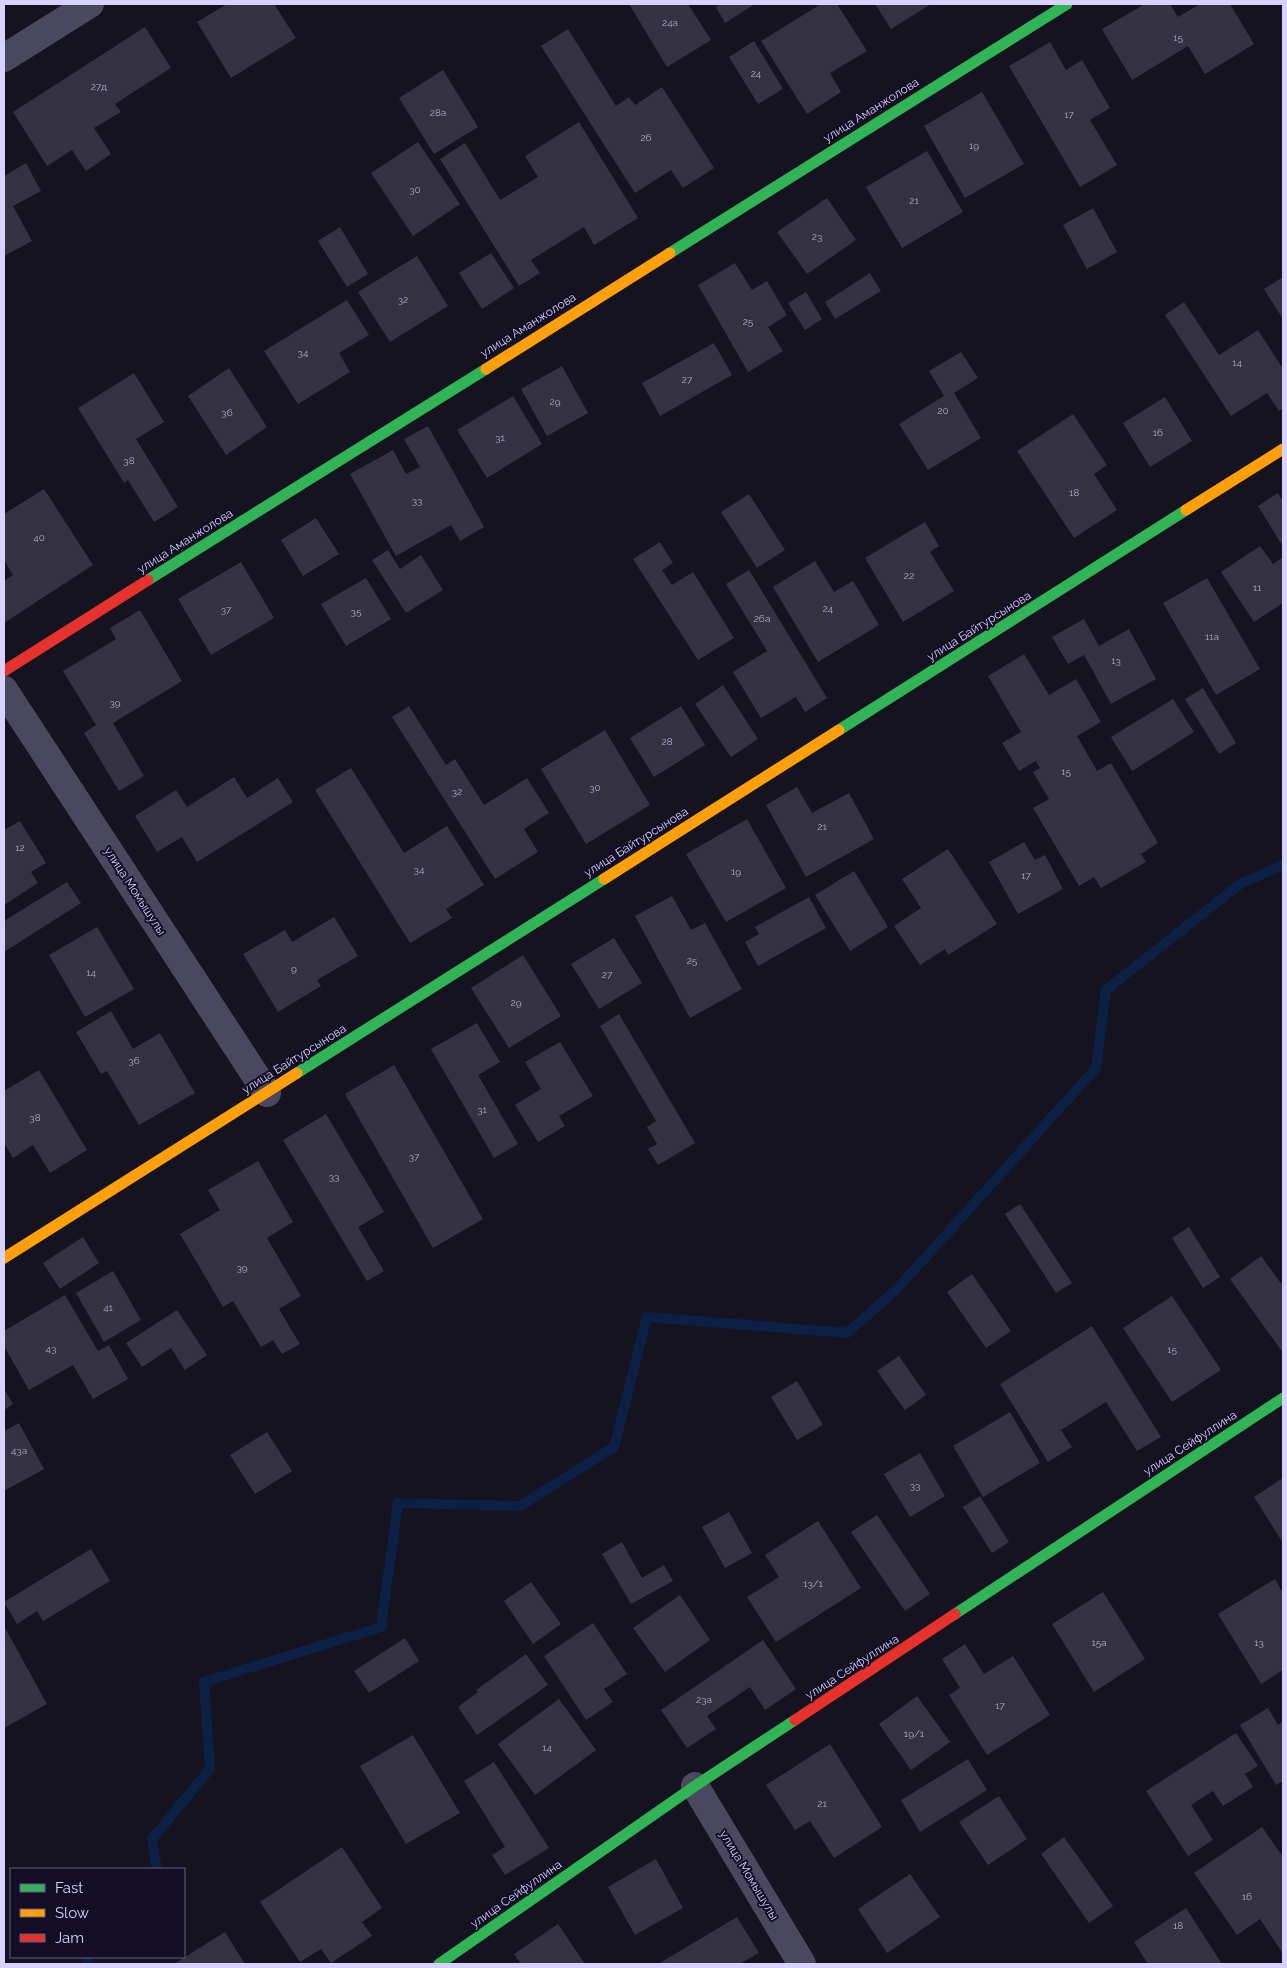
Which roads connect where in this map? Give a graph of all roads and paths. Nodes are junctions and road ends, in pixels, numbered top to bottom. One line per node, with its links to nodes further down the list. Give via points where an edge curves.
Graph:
1 (90, 4): 3 (street)
2 (1067, 4): 5 (street, улица Аманжолова)
3 (4, 58)
4 (1283, 449): 7 (street, улица Байтурсынова)
5 (4, 670)
6 (4, 690): 7 (street, улица Момышулы)
7 (267, 1093): 8 (street, улица Байтурсынова)
8 (4, 1258)
9 (1283, 1398): 10 (street, улица Сейфуллина)
10 (696, 1786): 11 (street, улица Сейфуллина); 12 (street, улица Момышулы)
11 (439, 1964)
12 (802, 1964)

